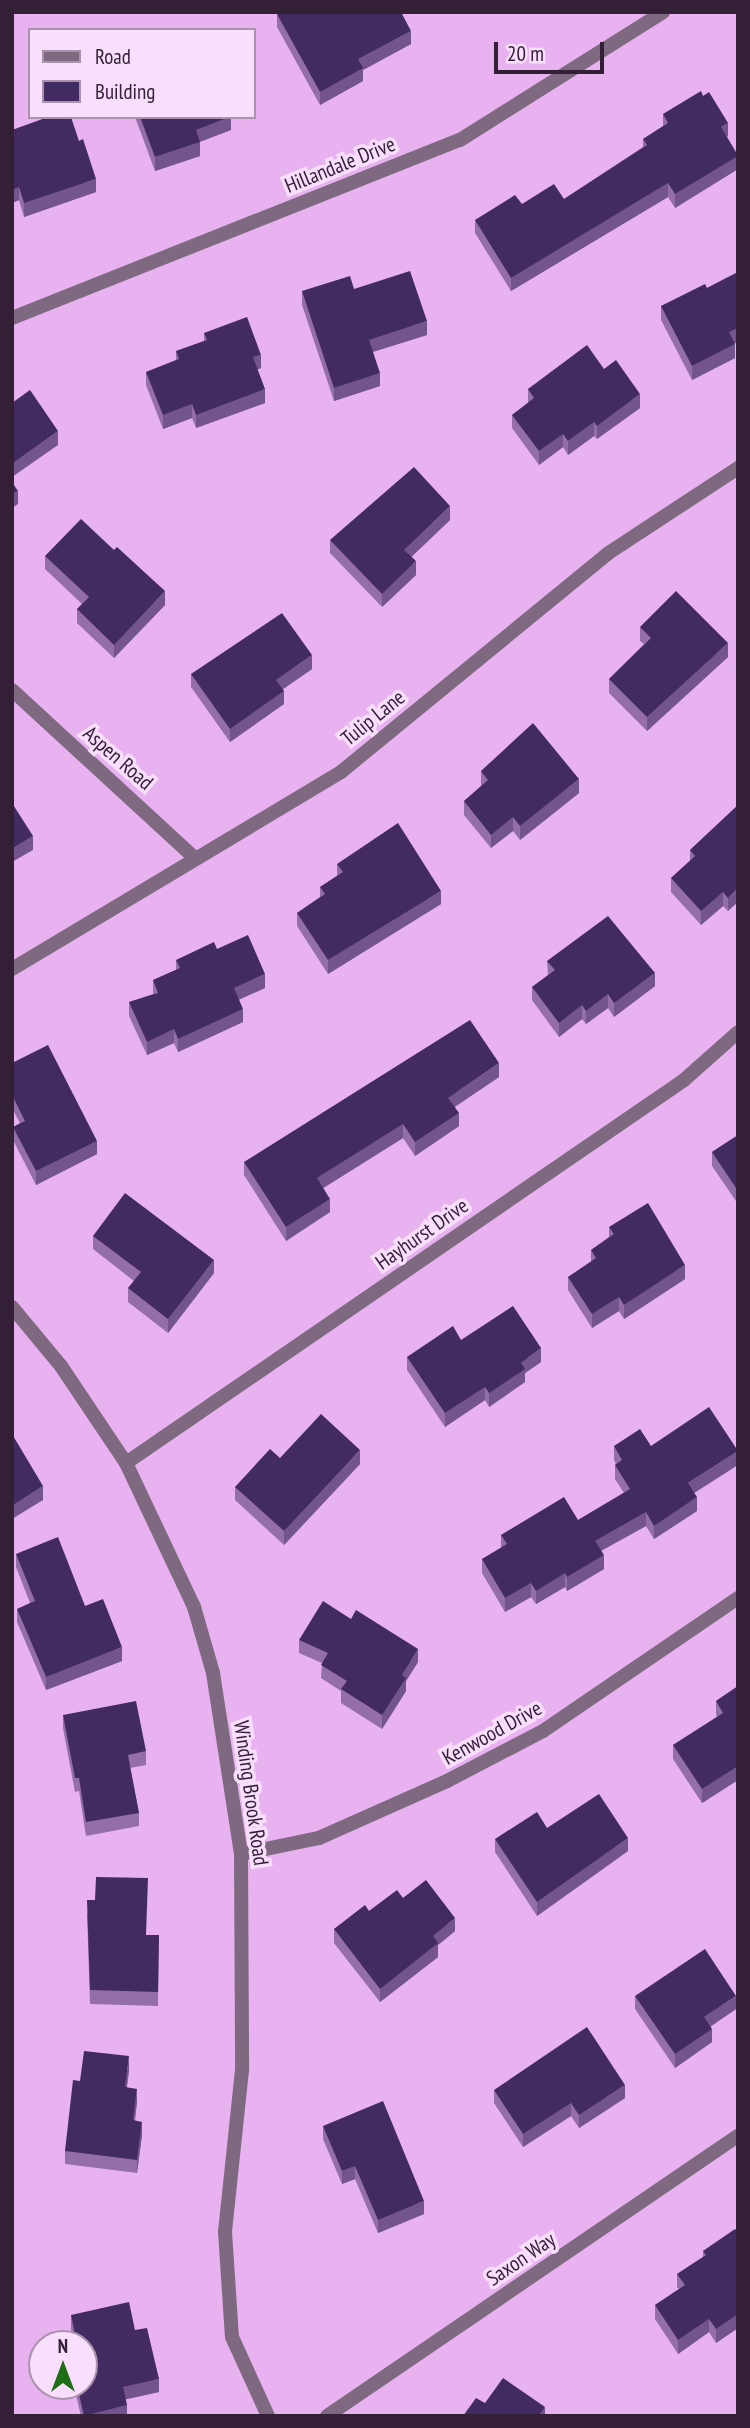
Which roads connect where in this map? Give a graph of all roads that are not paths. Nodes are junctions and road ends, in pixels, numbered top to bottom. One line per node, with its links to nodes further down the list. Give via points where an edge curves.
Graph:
1 (663, 12): 2 (street, Hillandale Drive, via 460,140)
2 (12, 318)
3 (738, 468): 5 (street, Tulip Lane, via 607,554 341,772)
4 (12, 690): 5 (street, Aspen Road)
5 (195, 858): 6 (street, Tulip Lane)
6 (12, 969)
7 (738, 1032): 9 (street, Hayhurst Drive, via 684,1080)
8 (12, 1307): 9 (street, Winding Brook Road, via 61,1366)
9 (126, 1463): 11 (street, Winding Brook Road, via 194,1607 213,1673)
10 (738, 1598): 11 (street, Kenwood Drive, via 543,1731 447,1782 319,1838)
11 (242, 1854): 13 (street, Winding Brook Road, via 242,2070 225,2232 232,2337)
12 (738, 2136): 14 (street, Saxon Way)
13 (268, 2416)
14 (327, 2416)

